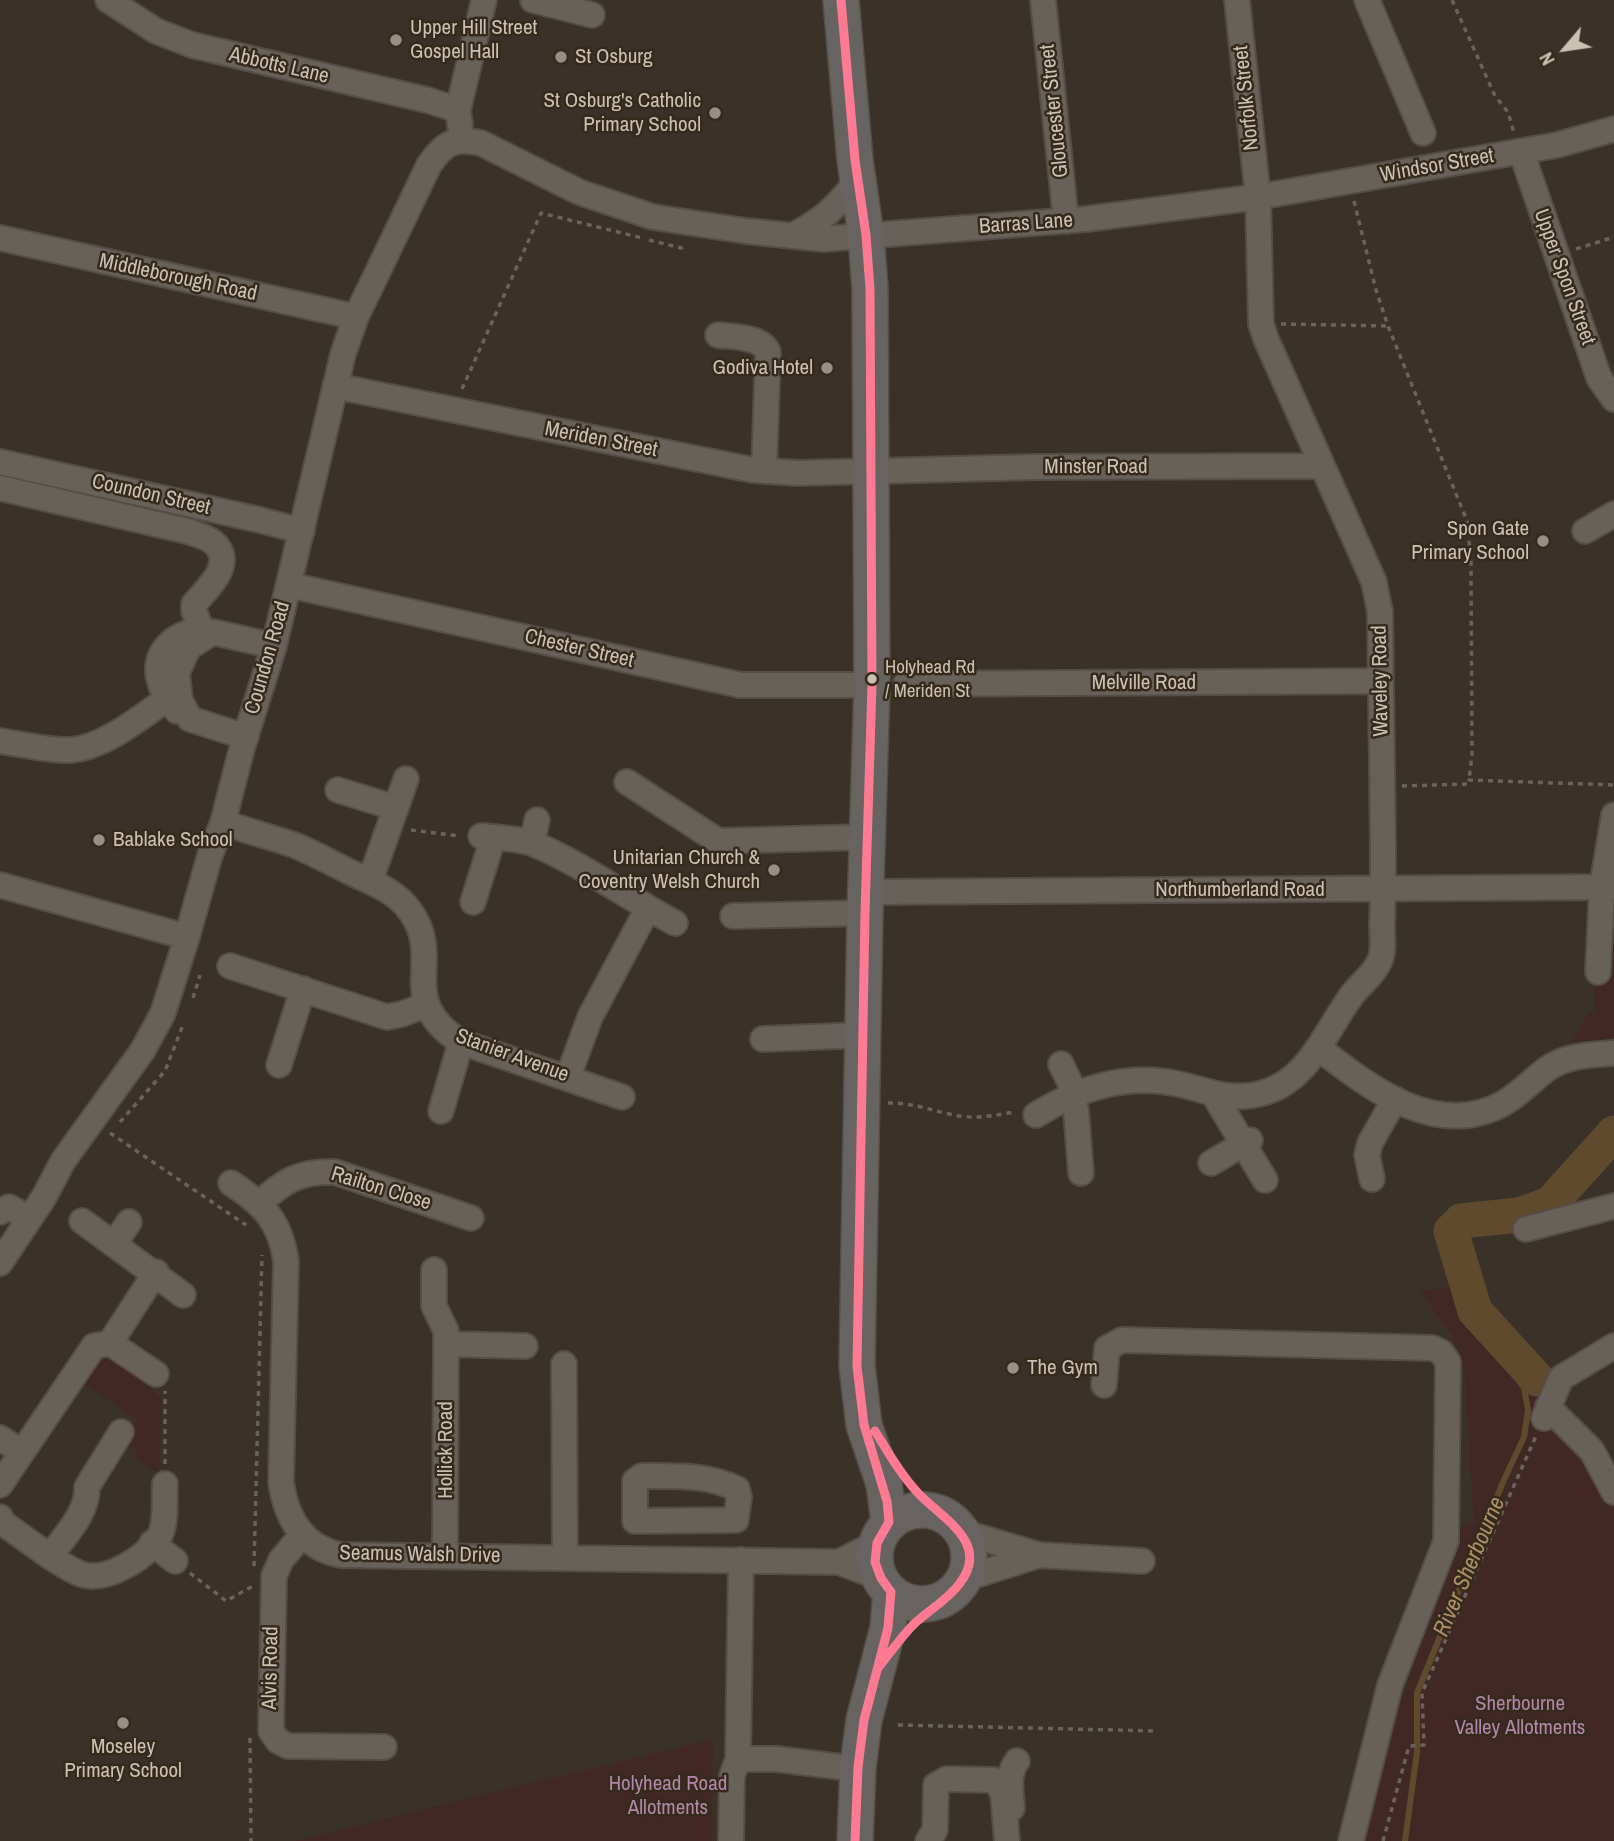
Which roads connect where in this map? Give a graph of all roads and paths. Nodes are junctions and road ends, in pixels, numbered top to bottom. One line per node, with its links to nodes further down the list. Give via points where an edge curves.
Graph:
1 (108, 0): 10 (street, Abbotts Lane, via 156,31 192,45)
2 (484, 0): 10 (street)
3 (533, 0): 9 (street)
4 (841, 0): 15 (highway)
5 (1043, 0): 18 (street, Gloucester Street)
6 (1237, 0): 17 (street, Norfolk Street)
7 (1367, 0): 12 (street)
8 (1452, 0): 14 (path, via 1495,96 1508,112)
9 (592, 15)
10 (458, 110): 13 (street)
11 (1614, 129): 14 (street, Windsor Street)
12 (1423, 133)
13 (456, 142): 20 (street, Barras Lane, via 481,143 579,192 653,217); 25 (street, Coundon Road, via 437,153 429,166)
14 (1521, 151): 16 (street, Windsor Street); 24 (street, Upper Spon Street)
15 (858, 179): 19 (highway); 20 (street, via 837,207)
16 (1350, 181): 17 (street, Windsor Street); 27 (path)
17 (1258, 197): 18 (street, Barras Lane); 26 (street, Waveley Road)
18 (1066, 221): 19 (street, Barras Lane)
19 (866, 235): 20 (street, Barras Lane); 36 (highway)
20 (792, 236)
21 (1614, 237): 24 (path)
22 (0, 238): 25 (street, Middleborough Road)
23 (677, 238): 32 (path, via 689,241 681,248 541,213)
24 (1556, 255): 29 (street, Upper Spon Street)
25 (356, 317): 30 (street, Coundon Road)
26 (1261, 324): 27 (path); 34 (street, Waveley Road)
27 (1388, 326): 51 (path, via 1467,521 1471,560)
28 (718, 335): 35 (street, via 766,346)
29 (1607, 375): 31 (street, Upper Spon Street)
30 (335, 386): 32 (street, Meriden Street); 39 (street, Coundon Road)
31 (1614, 399)
32 (452, 411): 35 (street, Meriden Street)
33 (0, 462): 39 (street, Coundon Street)
34 (1322, 466): 36 (street, Minster Road); 44 (street, Waveley Road, via 1374,582 1380,612)
35 (764, 471): 36 (street, Meriden Street)
36 (871, 471): 45 (highway)
37 (0, 488): 42 (street, via 211,540 222,562 219,574 194,604)
38 (1614, 514): 40 (street)
39 (302, 531): 41 (street, Coundon Road)
40 (1585, 531)
41 (289, 585): 43 (street, Coundon Road); 45 (street, Chester Street, via 740,685)
42 (208, 632): 43 (street); 46 (street, via 177,637 161,652 158,673); 47 (street, via 188,648 177,673 180,700)
43 (274, 646): 48 (street, Coundon Road)
44 (1381, 681): 45 (street, Melville Road); 54 (street, Waveley Road)
45 (889, 685): 60 (highway)
46 (167, 699): 47 (street); 49 (street, via 89,746 70,750)
47 (190, 719): 48 (street)
48 (246, 737): 58 (street, Coundon Road)
49 (0, 741)
50 (406, 779): 57 (street)
51 (1469, 780): 53 (path); 54 (path, via 1469,784)
52 (627, 782): 60 (street, via 718,841)
53 (1614, 785)
54 (1382, 786): 64 (street, Waveley Road)
55 (338, 790): 57 (street)
56 (1614, 815): 63 (street)
57 (392, 818): 59 (path); 61 (street)
58 (223, 822): 61 (street, via 295,846); 70 (street, Coundon Road)
59 (487, 837): 65 (street); 67 (street, via 535,832)
60 (867, 837): 66 (highway)
61 (370, 881): 74 (street, via 393,893 418,927 425,956)
62 (0, 884): 70 (street)
63 (1608, 887): 64 (street, Northumberland Road); 72 (street)
64 (1383, 889): 66 (street, Northumberland Road); 79 (street, Waveley Road, via 1380,961 1351,997)
65 (473, 902)
66 (865, 903): 68 (street, Northumberland Road); 75 (highway)
67 (648, 908): 69 (street); 83 (street, via 590,1017)
68 (733, 916)
69 (676, 923)
70 (187, 937): 100 (street, Coundon Road, via 158,1025)
71 (230, 967): 73 (street)
72 (1598, 972)
73 (303, 989): 74 (street, via 387,1017); 82 (street)
74 (426, 1005): 78 (street, Stanier Avenue, via 435,1022)
75 (863, 1035): 77 (street); 88 (highway)
76 (178, 1038): 104 (path, via 165,1071 109,1132)
77 (763, 1039)
78 (461, 1042): 83 (street, Stanier Avenue); 89 (street)
79 (1320, 1049): 85 (street, Waveley Road, via 1301,1071 1275,1087 1247,1096); 87 (street)
80 (1614, 1053): 87 (street, via 1562,1061 1505,1102 1466,1115 1435,1115)
81 (1061, 1064): 84 (street)
82 (279, 1065)
83 (568, 1077): 86 (street, Stanier Avenue)
84 (1073, 1094): 85 (street, Waveley Road, via 1111,1083 1142,1081 1182,1085); 90 (street, Waveley Road); 93 (street)
85 (1214, 1095): 91 (street)
86 (622, 1097)
87 (1395, 1099): 94 (street, via 1370,1143 1367,1155)
88 (861, 1107): 90 (path, via 892,1103 975,1117); 119 (highway, via 857,1366)
89 (441, 1111)
90 (1026, 1113)
91 (1247, 1142): 92 (street); 95 (street)
92 (1211, 1163)
93 (1081, 1173)
94 (1372, 1179)
95 (1265, 1180)
96 (231, 1182): 97 (street)
97 (259, 1204): 101 (street, Railton Close, via 300,1175 335,1171); 131 (street, via 278,1226 286,1261 281,1482 288,1513)
98 (1614, 1206): 105 (street)
99 (0, 1212): 100 (street, via 9,1207)
100 (29, 1218): 108 (street, Coundon Road)
101 (471, 1218)
102 (82, 1221): 106 (street)
103 (129, 1222): 106 (street)
104 (251, 1228)
105 (1526, 1229)
106 (114, 1244): 110 (street)
107 (262, 1249): 143 (path)
108 (0, 1263)
109 (434, 1270): 113 (street, Hollick Road, via 434,1306 446,1331)
110 (156, 1272): 111 (street); 112 (street)
111 (183, 1295)
112 (110, 1343): 117 (street); 123 (street, via 94,1346)
113 (446, 1344): 114 (street); 134 (street, Hollick Road)
114 (525, 1346)
115 (1614, 1346): 120 (street, via 1561,1378)
116 (564, 1364): 136 (street)
117 (156, 1374): 124 (path, via 166,1392)
118 (1104, 1385): 160 (street, via 1107,1348 1122,1340 1432,1348 1448,1362 1446,1541 1390,1685)
119 (862, 1407): 129 (highway, via 897,1467); 130 (highway, via 868,1442 884,1484)
120 (1546, 1413): 126 (street, via 1592,1451); 161 (path, via 1422,1693 1424,1745 1409,1746)
121 (121, 1432): 133 (street, via 87,1487 84,1508)
122 (0, 1438): 123 (street)
123 (22, 1452): 125 (street)
124 (165, 1484): 132 (street, via 162,1529)
125 (0, 1485)
126 (1614, 1492)
127 (0, 1517): 133 (street)
128 (686, 1521): 137 (street)
129 (951, 1523): 130 (highway, via 931,1510 913,1510); 135 (street); 144 (highway, via 968,1552 968,1571)
130 (883, 1533): 141 (street); 142 (highway, via 875,1562)
131 (302, 1535): 134 (street, Seamus Walsh Drive, via 313,1545 341,1555); 150 (street, Alvis Road, via 274,1576 271,1731 288,1746)
132 (152, 1543): 133 (street, via 121,1569 93,1578); 139 (street)
133 (51, 1555)
134 (445, 1555): 136 (street, Seamus Walsh Drive)
135 (1039, 1555): 140 (street); 144 (street)
136 (565, 1558): 137 (street, Seamus Walsh Drive)
137 (686, 1559): 138 (street, Seamus Walsh Drive)
138 (741, 1560): 141 (street, Seamus Walsh Drive); 151 (street)
139 (175, 1561): 143 (path, via 226,1601)
140 (1142, 1561)
141 (839, 1562): 142 (street)
142 (886, 1585): 144 (highway, via 920,1604); 146 (highway, via 888,1628)
143 (253, 1586): 145 (path)
144 (952, 1590): 146 (highway, via 911,1627)
145 (253, 1599)
146 (878, 1668): 153 (highway, via 864,1720)
147 (898, 1725): 149 (path)
148 (250, 1731): 154 (path)
149 (1158, 1731)
150 (384, 1747)
151 (738, 1759): 153 (street); 155 (street, via 732,1776)
152 (1017, 1761): 159 (street, via 1011,1778)
153 (858, 1769): 156 (highway)
154 (251, 1841)
155 (731, 1841)
156 (855, 1841)
157 (928, 1841): 158 (street, via 935,1830 936,1785 947,1779 995,1780 1003,1793)
158 (1007, 1841)
159 (1013, 1841)
160 (1351, 1841)
161 (1383, 1841)

